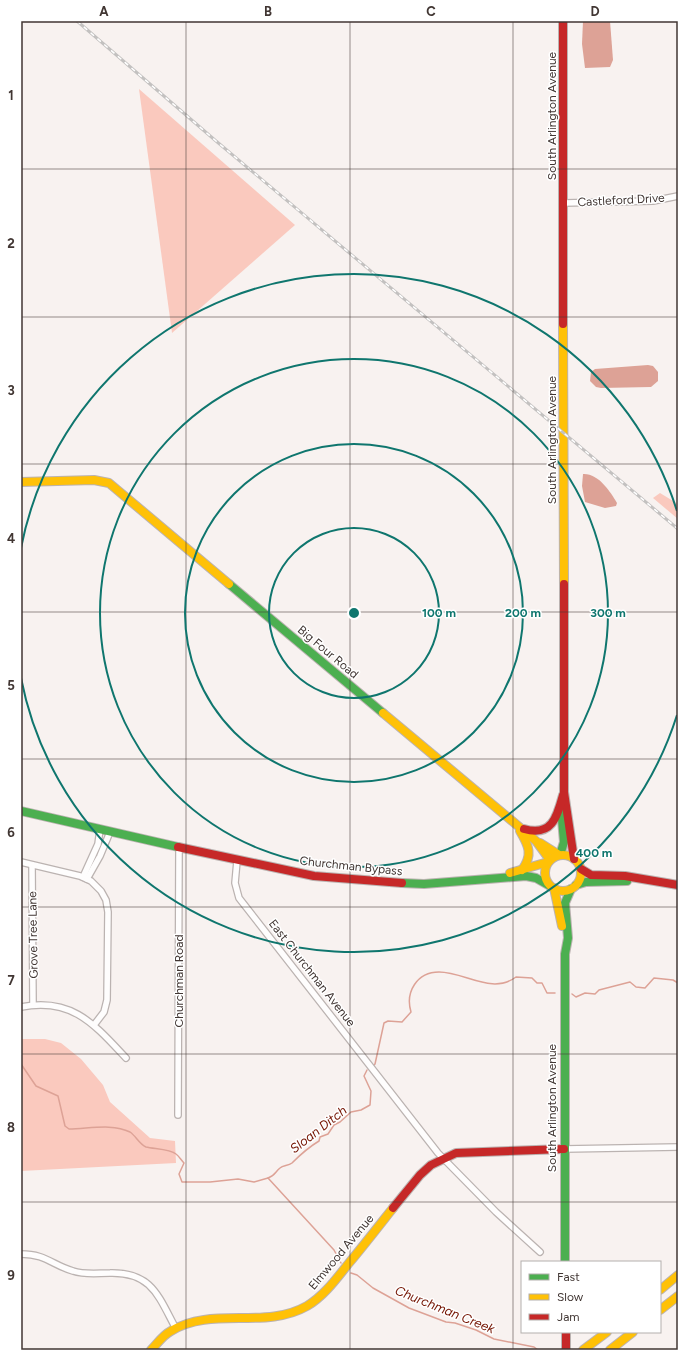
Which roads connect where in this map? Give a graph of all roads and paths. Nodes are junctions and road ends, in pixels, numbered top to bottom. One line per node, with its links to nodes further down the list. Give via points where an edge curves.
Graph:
1 (563, 21): 3 (main road, South Arlington Avenue)
2 (678, 196): 3 (street, Castleford Drive, via 653,201)
3 (564, 203): 5 (main road, South Arlington Avenue)
4 (21, 482): 8 (main road, Big Four Road, via 106,482)
5 (564, 792): 6 (main road); 14 (main road, South Arlington Avenue)
6 (561, 803): 8 (main road, via 556,818 545,830 534,832); 13 (main road, via 564,842)
7 (21, 812): 9 (main road)
8 (517, 825): 11 (main road, Big Four Road); 20 (main road, via 530,853 529,861)
9 (100, 830): 10 (main road); 21 (street, via 98,844)
10 (110, 832): 12 (main road); 21 (street, via 100,856)
11 (536, 841): 13 (main road, Big Four Road); 16 (main road, Big Four Road)
12 (179, 848): 15 (main road); 32 (street, Churchman Road)
13 (560, 855): 14 (main road, via 568,855); 16 (main road)
14 (574, 859): 19 (main road)
15 (236, 861): 23 (main road, Churchman Bypass, via 314,876 365,881); 35 (street, East Churchman Avenue, via 234,883 239,898)
16 (549, 861): 20 (main road, Churchman Bypass); 25 (main road, via 545,867 545,877)
17 (21, 862): 18 (street)
18 (32, 865): 21 (street); 28 (street, Grove Tree Lane)
19 (580, 869): 22 (main road, via 591,875 625,876); 26 (main road, via 580,878)
20 (522, 870): 23 (main road, Churchman Bypass)
21 (85, 878): 30 (street, via 100,889 106,900 107,1003)
22 (647, 880): 24 (main road); 26 (main road, via 586,882)
23 (463, 882): 25 (main road, Churchman Bypass, via 526,876 536,878)
24 (678, 885)
25 (552, 887): 26 (main road, via 562,891); 27 (main road, South Arlington Avenue, via 560,910)
26 (573, 887): 27 (main road, South Arlington Avenue, via 565,903 568,938)
27 (566, 954): 34 (main road, South Arlington Avenue)
28 (33, 1005): 29 (street); 30 (street, via 69,1009)
29 (21, 1008)
30 (94, 1025): 31 (street)
31 (126, 1058)
32 (178, 1115)
33 (678, 1146): 34 (street)
34 (564, 1149): 35 (main road, via 465,1152); 38 (main road, South Arlington Avenue)
35 (442, 1158): 36 (street, East Churchman Avenue); 43 (main road, Elmwood Avenue, via 420,1175 328,1289 310,1305 286,1316 205,1318)
36 (540, 1252)
37 (21, 1254): 43 (street, via 38,1255 76,1272 121,1273 140,1278 157,1292)
38 (565, 1261)
39 (678, 1275): 40 (main road)
40 (661, 1289)
41 (678, 1296): 42 (main road)
42 (661, 1309)
43 (175, 1327): 47 (main road, Elmwood Avenue)
44 (605, 1333): 49 (main road)
45 (632, 1333): 50 (main road)
46 (566, 1336): 48 (main road)
47 (151, 1350)
48 (566, 1350)
49 (583, 1350)
50 (610, 1350)

